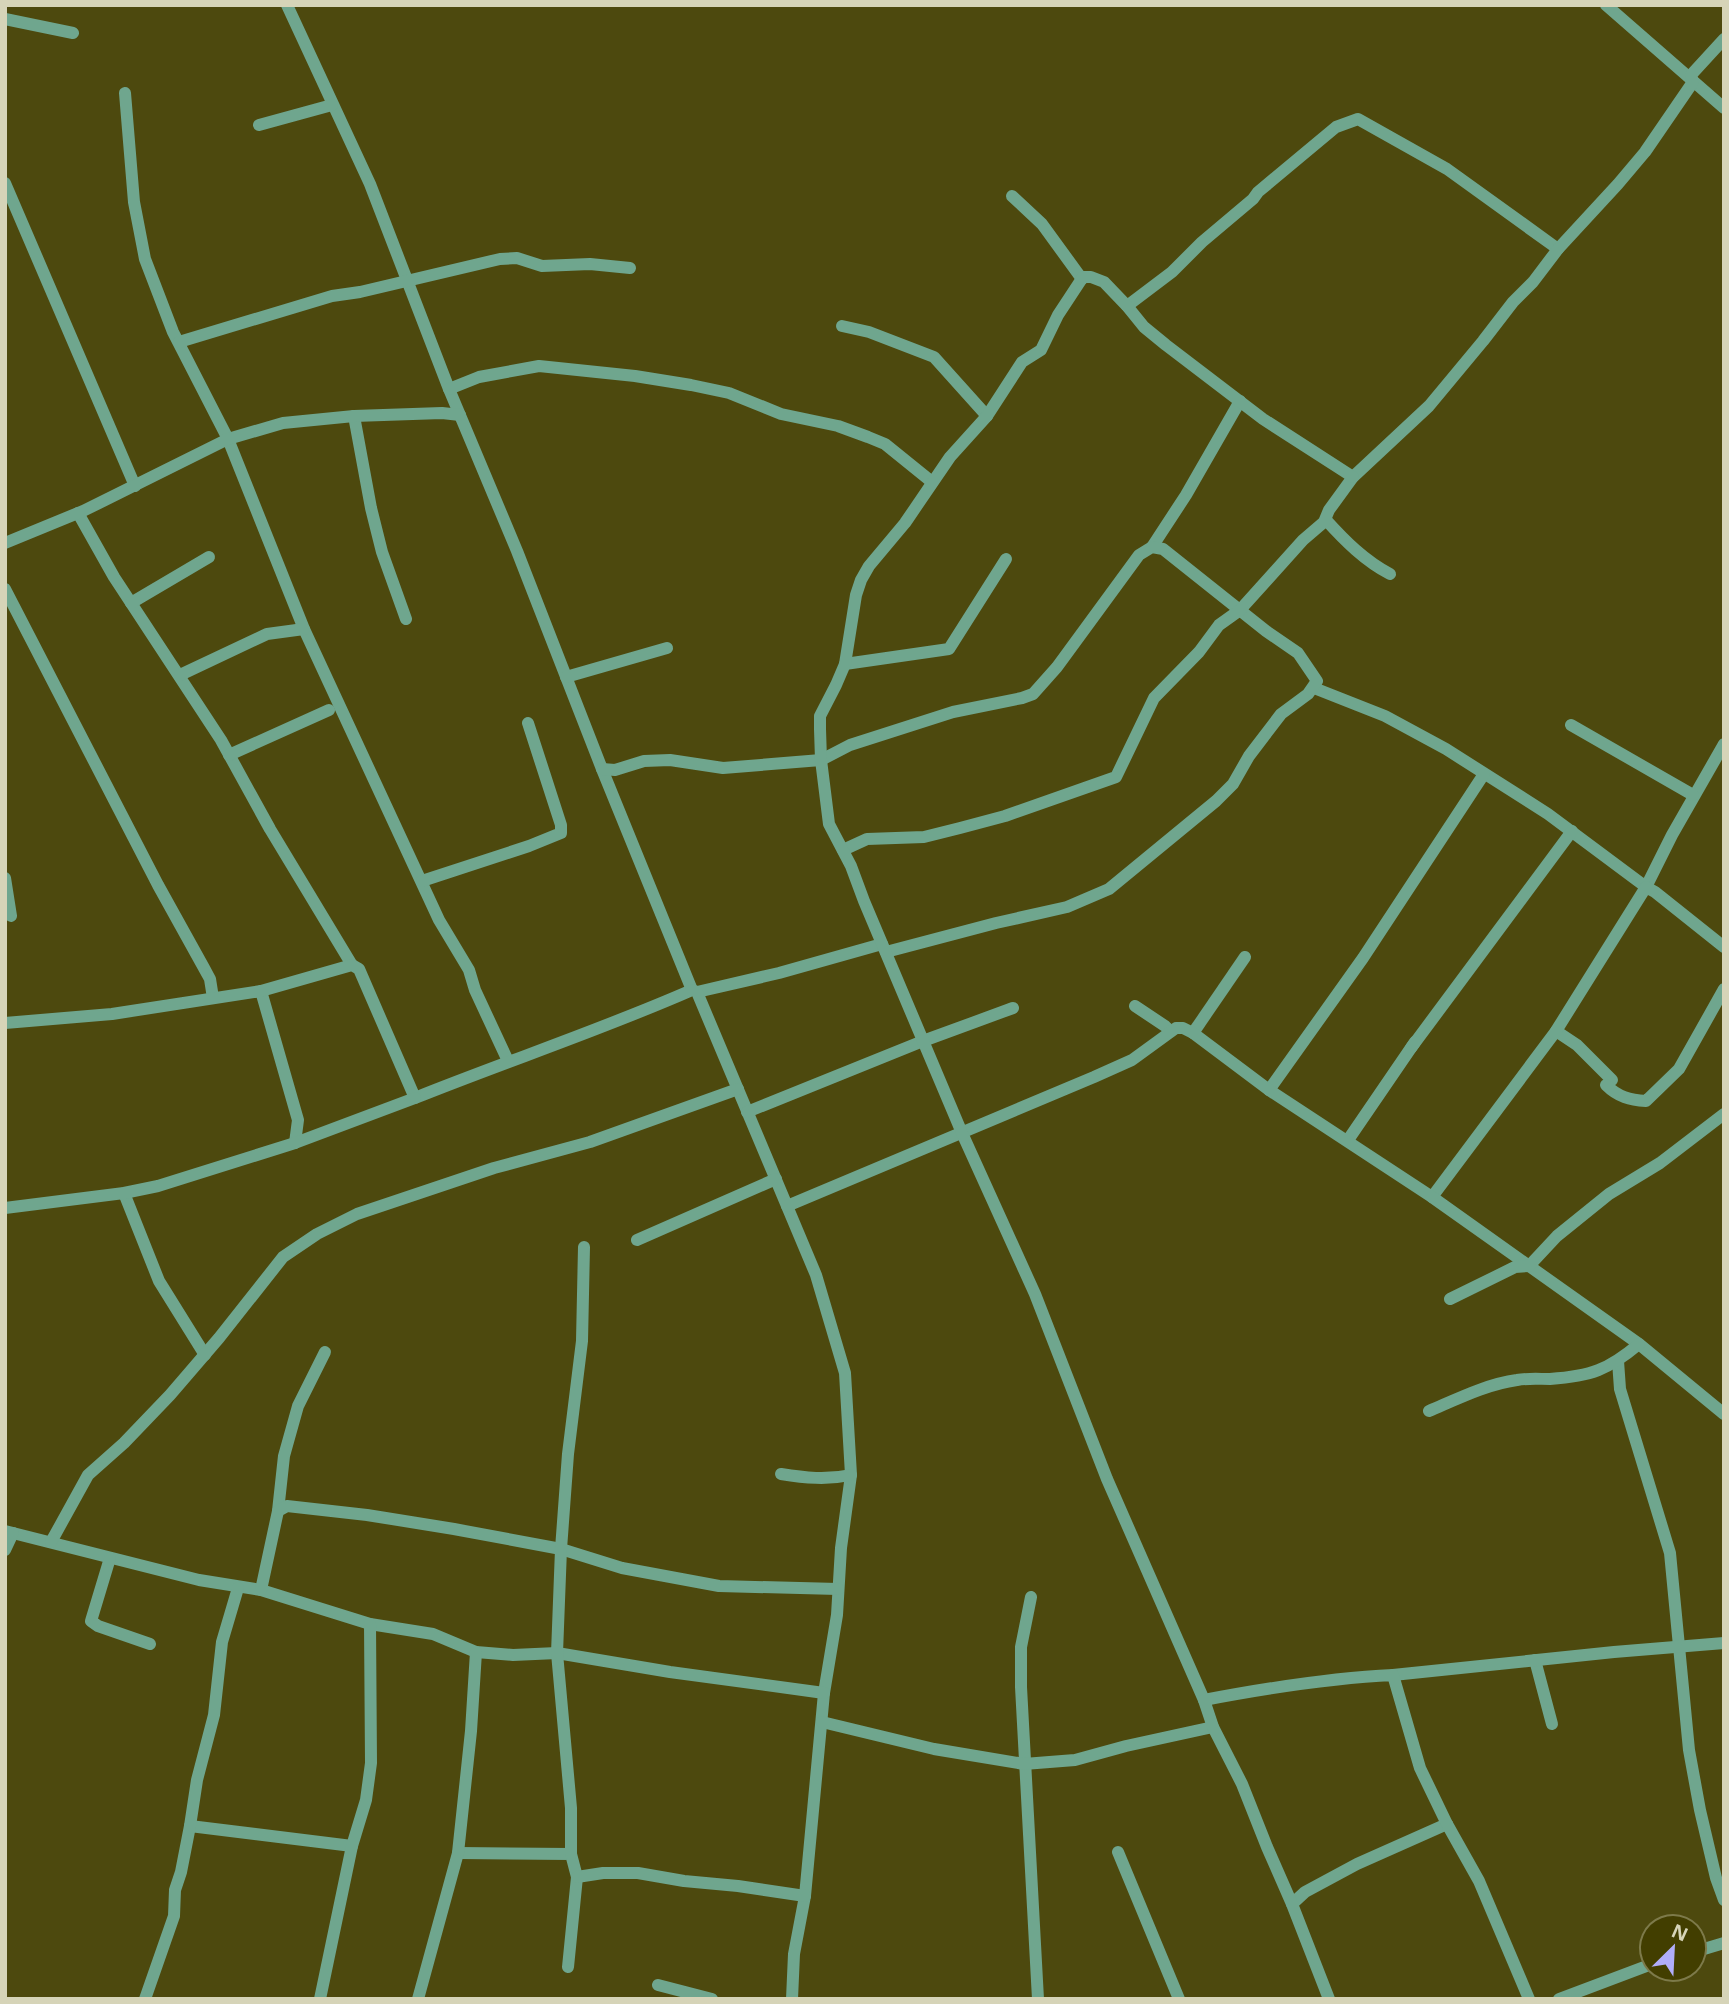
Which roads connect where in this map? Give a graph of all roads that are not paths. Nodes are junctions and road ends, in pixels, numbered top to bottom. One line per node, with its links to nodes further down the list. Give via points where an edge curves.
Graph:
1 (288, 5): 8 (street)
2 (1606, 5): 6 (street)
3 (5, 19): 4 (street)
4 (73, 33)
5 (1724, 39): 6 (street, via 1691,75)
6 (1693, 82): 9 (street); 13 (street, via 1644,152)
7 (125, 93): 19 (street, via 131,181 145,259)
8 (332, 105): 10 (street); 16 (street)
9 (1724, 107)
10 (259, 125)
11 (5, 183): 28 (street)
12 (1012, 196): 15 (street, via 1042,224)
13 (1558, 250): 17 (street, via 1447,169 1358,119 1336,127); 26 (street, via 1429,406)
14 (631, 268): 16 (street, via 542,266 517,258)
15 (1083, 277): 17 (street, via 1104,282); 24 (street, via 1041,350 1023,362)
16 (407, 280): 19 (street, via 332,296); 20 (street)
17 (1127, 306): 21 (street, via 1144,327)
18 (842, 327): 24 (street, via 934,356)
19 (178, 342): 25 (street)
20 (449, 389): 22 (street); 27 (street, via 479,377 539,366 691,385 868,437 885,444)
21 (1240, 401): 26 (street); 32 (street)
22 (460, 415): 23 (street); 44 (street)
23 (354, 416): 25 (street, via 283,423); 39 (street, via 382,552)
24 (987, 416): 27 (street)
25 (228, 439): 28 (street); 40 (street)
26 (1353, 477): 30 (street)
27 (932, 482): 42 (street, via 861,580)
28 (135, 485): 29 (street)
29 (78, 513): 31 (street); 37 (street)
30 (1326, 520): 35 (street, via 1374,566); 38 (street)
31 (5, 543)
32 (1152, 547): 38 (street, via 1163,549); 51 (street, via 1139,555 1033,694 940,716 850,745)
33 (209, 557): 37 (street)
34 (1006, 559): 42 (street, via 949,649)
35 (1390, 574)
36 (5, 589): 70 (street, via 204,968)
37 (131, 603): 43 (street)
38 (1240, 610): 45 (street, via 1298,653 1317,681); 56 (street, via 1219,625 1154,698 1116,777 960,828 924,837 867,839)
39 (406, 619)
40 (304, 629): 43 (street, via 267,634); 58 (street)
41 (667, 648): 44 (street)
42 (845, 664): 51 (street, via 820,716)
43 (180, 675): 50 (street)
44 (566, 677): 52 (street)
45 (1314, 688): 53 (street, via 1385,716); 62 (street, via 1281,714 1216,801 1109,889 1067,907)
46 (329, 710): 50 (street)
47 (528, 723): 58 (street, via 561,833)
48 (1571, 725): 54 (street)
49 (1724, 744): 54 (street)
50 (229, 755): 64 (street)
51 (821, 760): 52 (street, via 723,768 644,761); 56 (street, via 829,824)
52 (602, 769): 69 (street)
53 (1484, 774): 55 (street); 81 (street)
54 (1693, 795): 59 (street)
55 (1572, 831): 59 (street); 78 (street)
56 (843, 850): 62 (street)
57 (5, 878): 60 (street)
58 (422, 881): 79 (street, via 469,970)
59 (1646, 887): 61 (street); 75 (street)
60 (11, 916)
61 (1724, 947)
62 (884, 948): 69 (street); 77 (street)
63 (1245, 957): 76 (street)
64 (352, 965): 68 (street); 82 (street, via 359,969)
65 (1362, 969): 81 (street)
66 (1457, 983): 78 (street)
67 (1724, 989): 75 (street, via 1679,1069 1646,1101 1629,1100 1614,1092 1577,1045)
68 (261, 991): 70 (street); 87 (street, via 298,1119)
69 (694, 991): 79 (street); 80 (street)
70 (213, 998): 73 (street, via 112,1014)
71 (1135, 1006): 74 (street)
72 (1013, 1008): 77 (street)
73 (5, 1023)
74 (1170, 1031): 76 (street, via 1183,1028); 85 (street, via 1132,1059)
75 (1556, 1031): 90 (street)
76 (1193, 1032): 81 (street)
77 (923, 1041): 83 (street); 85 (street)
78 (1411, 1048): 86 (street)
79 (508, 1061): 82 (street)
80 (738, 1090): 83 (street); 99 (street, via 590,1142 494,1168 357,1214 284,1257)
81 (1269, 1090): 86 (street)
82 (415, 1098): 87 (street)
83 (747, 1112): 88 (street)
84 (1724, 1114): 95 (street, via 1660,1163 1609,1194 1557,1236)
85 (962, 1133): 91 (street); 124 (street, via 1035,1294 1107,1479)
86 (1348, 1140): 90 (street)
87 (295, 1143): 89 (street)
88 (776, 1179): 91 (street); 93 (street)
89 (124, 1193): 92 (street); 99 (street, via 159,1281)
90 (1432, 1197): 95 (street)
91 (787, 1206): 104 (street, via 816,1275 845,1373)
92 (5, 1208)
93 (637, 1240)
94 (584, 1247): 108 (street, via 582,1341)
95 (1529, 1266): 96 (street, via 1515,1268); 97 (street)
96 (1450, 1299)
97 (1639, 1343): 100 (street); 102 (street)
98 (324, 1352): 105 (street, via 298,1406 284,1456)
99 (205, 1354): 107 (street, via 133,1434 88,1475)
100 (1618, 1361): 101 (street, via 1580,1376 1498,1384); 118 (street, via 1620,1389 1670,1553)
101 (1429, 1411)
102 (1724, 1414)
103 (781, 1474): 104 (street, via 811,1479)
104 (851, 1475): 112 (street)
105 (278, 1511): 108 (street, via 287,1506 367,1515); 113 (street)
106 (9, 1532): 107 (street); 109 (street)
107 (51, 1542): 110 (street)
108 (561, 1549): 112 (street, via 622,1568 719,1586); 120 (street)
109 (5, 1550)
110 (110, 1558): 111 (street); 117 (street, via 90,1621)
111 (238, 1588): 113 (street); 130 (street, via 222,1642 214,1715)
112 (838, 1589): 123 (street)
113 (261, 1590): 115 (street)
114 (1031, 1597): 128 (street, via 1021,1647)
115 (370, 1624): 119 (street, via 433,1634); 131 (street, via 371,1763)
116 (1724, 1643): 118 (street)
117 (150, 1644)
118 (1678, 1647): 121 (street); 137 (street, via 1689,1750)
119 (476, 1652): 120 (street); 133 (street)
120 (557, 1653): 123 (street); 134 (street)
121 (1535, 1660): 122 (street); 126 (street)
122 (1392, 1675): 124 (street, via 1275,1686); 129 (street, via 1420,1768)
123 (824, 1693): 125 (street)
124 (1204, 1700): 127 (street)
125 (822, 1721): 128 (street, via 934,1749); 136 (street)
126 (1552, 1724)
127 (1213, 1727): 128 (street, via 1076,1760); 138 (street)
128 (1024, 1764): 147 (street)
129 (1447, 1824): 138 (street, via 1357,1864); 150 (street, via 1479,1881)
130 (191, 1826): 131 (street); 142 (street, via 175,1890 174,1916)
131 (352, 1846): 143 (street)
132 (1118, 1852): 148 (street)
133 (458, 1853): 134 (street); 144 (street)
134 (571, 1854): 135 (street)
135 (577, 1877): 136 (street, via 638,1873); 139 (street)
136 (805, 1896): 146 (street, via 794,1954)
137 (1724, 1900)
138 (1292, 1903): 149 (street)
139 (568, 1967)
140 (1638, 1969): 151 (street)
141 (658, 1985): 145 (street)
142 (145, 1999)
143 (320, 1999)
144 (418, 1999)
145 (712, 1999)
146 (792, 1999)
147 (1038, 1999)
148 (1180, 1999)
149 (1329, 1999)
150 (1529, 1999)
151 (1559, 1999)

